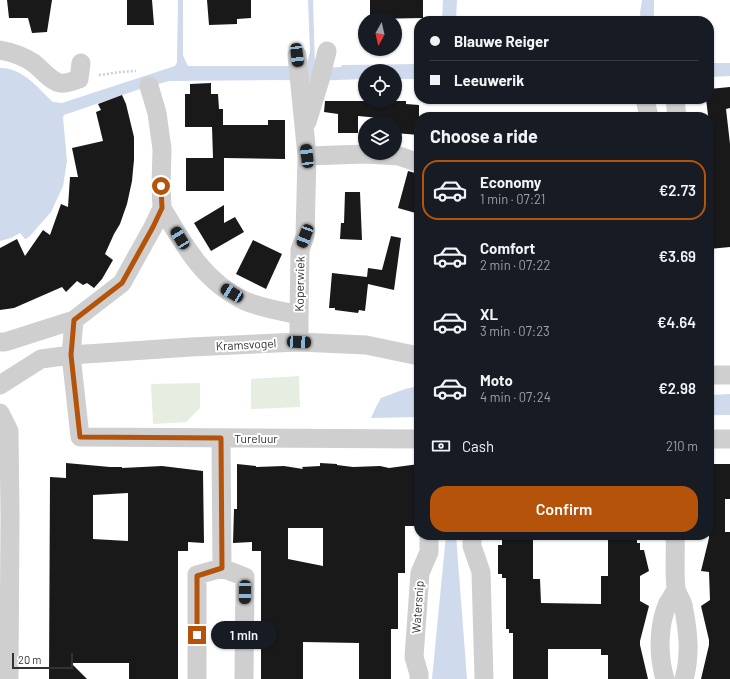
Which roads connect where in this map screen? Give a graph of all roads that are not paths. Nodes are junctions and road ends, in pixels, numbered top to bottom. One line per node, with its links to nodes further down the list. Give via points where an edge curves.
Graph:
1 (0, 50): 4 (street, via 24,57 60,83 67,82)
2 (298, 66): 6 (street, Koperwiek)
3 (323, 66): 6 (street, Koperwiek)
4 (80, 71)
5 (149, 86): 13 (street, via 157,113 162,149)
6 (304, 131): 8 (street, Koperwiek)
7 (358, 154): 8 (street)
8 (307, 156): 14 (street, Koperwiek, via 305,236 300,250)
9 (402, 156): 10 (street)
10 (414, 156)
11 (402, 157): 12 (street)
12 (414, 161)
13 (162, 208): 14 (street, via 186,249 220,286 245,301); 15 (street, via 122,283)
14 (299, 315): 17 (street, Koperwiek)
15 (74, 320): 16 (street); 18 (street)
16 (0, 342)
17 (299, 342): 18 (street, Kramsvogel); 19 (street, Kramsvogel, via 366,345)
18 (71, 355): 22 (street, Kramsvogel, via 41,359); 24 (street, Tureluur, via 80,437)
19 (414, 355)
20 (714, 375): 21 (street)
21 (730, 375)
22 (0, 385)
23 (0, 413): 28 (street, via 10,431)
24 (221, 438): 25 (street, Tureluur); 32 (street)
25 (414, 439)
26 (714, 439): 27 (street)
27 (730, 439)
28 (5, 515): 34 (street)
29 (429, 540): 37 (street, Watersnip, via 429,552 420,573 414,657)
30 (472, 540): 38 (street, via 481,572)
31 (675, 540): 33 (street)
32 (222, 568): 35 (street, via 197,576); 36 (street, via 245,577)
33 (676, 590): 39 (street, via 668,604 660,638 661,663); 40 (street, via 682,603 689,643)
34 (9, 679)
35 (197, 679)
36 (244, 679)
37 (419, 679)
38 (484, 679)
39 (665, 679)
40 (684, 679)

